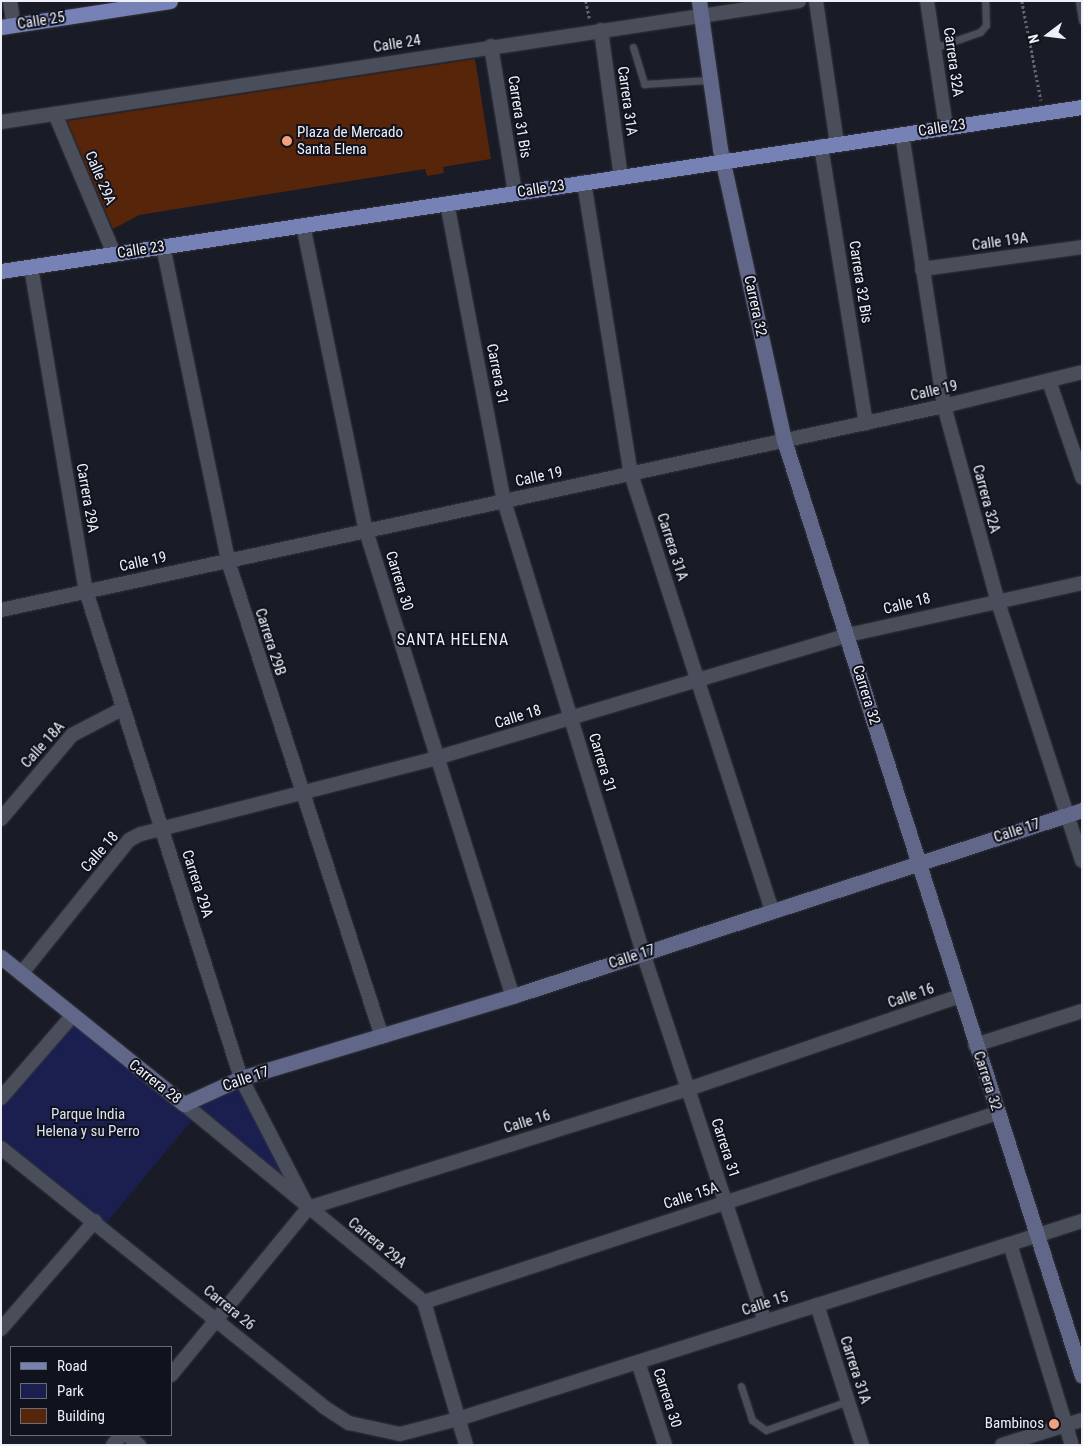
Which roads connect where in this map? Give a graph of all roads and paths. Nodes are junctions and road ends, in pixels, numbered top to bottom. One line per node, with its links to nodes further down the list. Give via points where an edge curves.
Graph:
1 (10, 1): 13 (street)
2 (170, 1): 10 (main road, Calle 25)
3 (586, 1): 14 (path)
4 (799, 1): 11 (street, Calle 24)
5 (816, 1): 25 (street)
6 (927, 1): 17 (street, Carrera 32A)
7 (985, 1): 17 (lane, via 986,25 980,32)
8 (1022, 1): 20 (path)
9 (1079, 1): 12 (lane)
10 (145, 3): 13 (main road, Calle 25)
11 (700, 6): 14 (street, Calle 24); 18 (street, Carrera 32)
12 (1082, 21)
13 (8, 26)
14 (597, 30): 15 (street, Calle 24); 28 (street, Carrera 31A)
15 (491, 46): 21 (street, Calle 24); 30 (street, Carrera 31 Bis)
16 (633, 47): 18 (lane, via 644,84)
17 (934, 48): 23 (street, Carrera 32A)
18 (708, 80): 27 (street, Carrera 32)
19 (1082, 107): 20 (main road, Calle 23)
20 (1043, 113): 23 (main road, Calle 23)
21 (55, 114): 22 (street, Calle 24); 35 (street, Calle 29A)
22 (1, 122)
23 (946, 128): 24 (main road, Calle 23)
24 (902, 134): 25 (main road, Calle 23); 37 (street, Carrera 32A)
25 (837, 144): 26 (main road, Calle 23)
26 (821, 146): 27 (main road, Calle 23); 42 (street, Carrera 32 Bis)
27 (723, 161): 28 (main road, Calle 23); 43 (street, Carrera 32)
28 (622, 177): 29 (main road, Calle 23)
29 (584, 182): 30 (main road, Calle 23); 44 (street, Carrera 31A)
30 (515, 193): 31 (main road, Calle 23)
31 (448, 203): 32 (main road, Calle 23); 46 (street, Carrera 31)
32 (303, 225): 33 (main road, Calle 23); 47 (street, Carrera 30)
33 (163, 246): 35 (main road, Calle 23); 48 (street, Carrera 29B)
34 (1082, 247): 37 (street, Calle 19A)
35 (114, 254): 36 (main road, Calle 23)
36 (31, 266): 38 (main road, Calle 23); 50 (street, Carrera 29A)
37 (922, 270): 41 (street, Carrera 32A)
38 (1, 271)
39 (1082, 372): 40 (street, Calle 19)
40 (1049, 380): 41 (street, Calle 19); 45 (street)
41 (944, 406): 42 (street, Calle 19); 51 (street, Carrera 32A)
42 (866, 423): 43 (street, Calle 19)
43 (784, 440): 44 (street, Calle 19); 53 (street, Carrera 32)
44 (631, 474): 46 (street, Calle 19); 54 (street, Carrera 31A)
45 (1082, 477)
46 (504, 501): 47 (street, Calle 19); 56 (street, Carrera 31)
47 (366, 531): 48 (street, Calle 19); 57 (street, Carrera 30)
48 (228, 561): 50 (street, Calle 19); 58 (street, Carrera 29B)
49 (1082, 582): 51 (street, Calle 18)
50 (86, 591): 52 (street, Calle 19); 55 (street, Carrera 29A)
51 (996, 599): 53 (street, Calle 18); 60 (street, Carrera 32A)
52 (1, 610)
53 (848, 635): 54 (street, Calle 18); 64 (street, Carrera 32)
54 (698, 678): 56 (street, Calle 18); 65 (street, Carrera 31A)
55 (122, 709): 61 (street, Calle 18A, via 72,735); 62 (street, Carrera 29A)
56 (571, 718): 57 (street, Calle 18); 66 (street, Carrera 31)
57 (436, 758): 58 (street, Calle 18); 69 (street, Carrera 30)
58 (300, 790): 62 (street, Calle 18); 73 (street, Carrera 29B)
59 (1082, 810): 60 (street, Calle 17)
60 (1067, 815): 63 (street, Carrera 32A); 64 (street, Calle 17)
61 (1, 819)
62 (162, 830): 68 (street, Calle 18, via 129,840); 75 (street, Carrera 29A)
63 (1082, 861)
64 (919, 863): 65 (street, Calle 17); 70 (street, Carrera 32)
65 (772, 911): 66 (street, Calle 17)
66 (643, 953): 69 (street, Calle 17); 76 (street, Carrera 31)
67 (1, 957): 68 (street, Carrera 28)
68 (21, 974): 72 (street, Carrera 28)
69 (512, 996): 73 (street, Calle 17)
70 (960, 996): 74 (street, Carrera 32); 76 (street, Calle 16)
71 (1082, 1011): 74 (street)
72 (72, 1016): 77 (street); 78 (street, Carrera 28)
73 (382, 1038): 75 (street, Calle 17)
74 (975, 1045): 79 (street, Carrera 32)
75 (241, 1078): 78 (street, Calle 17); 82 (street, Carrera 29A)
76 (688, 1089): 81 (street, Carrera 31); 82 (street, Calle 16)
77 (1, 1098)
78 (184, 1104): 82 (street, Carrera 28)
79 (997, 1113): 81 (street, Calle 15A); 85 (street, Carrera 32)
80 (1, 1148): 84 (street, Carrera 26)
81 (725, 1202): 87 (street, Calle 15A); 90 (street, Carrera 31)
82 (308, 1208): 87 (street, Carrera 29A); 89 (street)
83 (1082, 1220): 85 (street, Calle 15)
84 (95, 1221): 89 (street, Carrera 26); 91 (street)
85 (1036, 1235): 86 (street, Calle 15); 94 (street, Carrera 32)
86 (1010, 1244): 88 (street, Calle 15); 99 (street)
87 (424, 1302): 97 (street)
88 (817, 1305): 90 (street, Calle 15); 96 (street, Carrera 31A)
89 (218, 1319): 93 (street); 97 (street, Carrera 26, via 349,1423 400,1434)
90 (765, 1321): 92 (street, Calle 15)
91 (1, 1329)
92 (638, 1362): 97 (street, Calle 15); 103 (street, Carrera 30)
93 (172, 1374)
94 (1082, 1376)
95 (741, 1386): 96 (lane, via 752,1420 766,1430)
96 (848, 1401): 104 (street, Carrera 31A)
97 (458, 1419): 102 (street)
98 (1082, 1420): 99 (street)
99 (1066, 1425): 105 (street); 106 (street)
100 (128, 1436): 101 (street)
101 (139, 1445)
102 (466, 1445)
103 (665, 1445)
104 (862, 1445)
105 (1002, 1445)
106 (1072, 1445)

